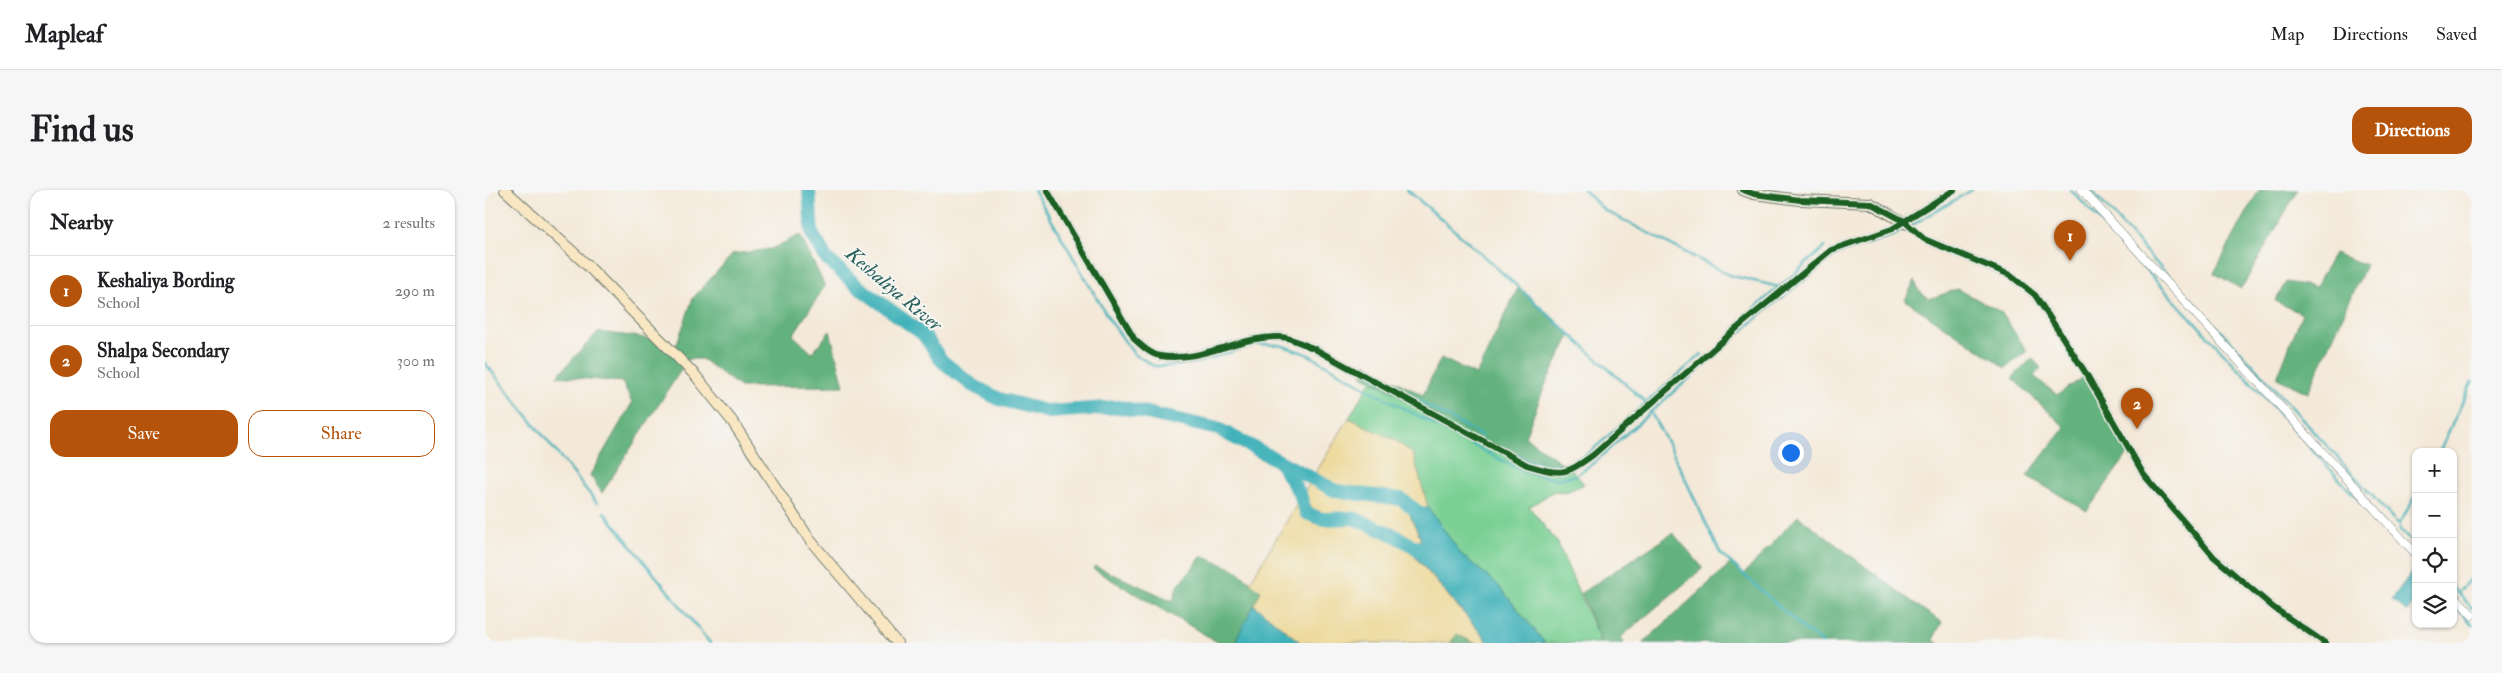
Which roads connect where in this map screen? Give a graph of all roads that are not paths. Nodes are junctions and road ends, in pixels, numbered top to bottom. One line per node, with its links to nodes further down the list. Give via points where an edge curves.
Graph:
1 (505, 190): 10 (street, via 586,264 695,376 732,421 810,540)
2 (1047, 190): 6 (street, via 1135,340 1146,350 1159,356 1197,356 1255,339 1282,336 1313,348 1527,466 1557,474 1572,470 1593,455 1831,250)
3 (1743, 190): 6 (street, via 1800,200 1870,203)
4 (1954, 190): 6 (street)
5 (2082, 190): 7 (street)
6 (1907, 225): 11 (street, via 1924,239 2010,275 2035,295 2087,375 2144,475 2214,557 2274,608)
7 (2412, 550)
8 (2457, 598): 9 (street)
9 (2472, 615)
10 (897, 643)
11 (2325, 643)

